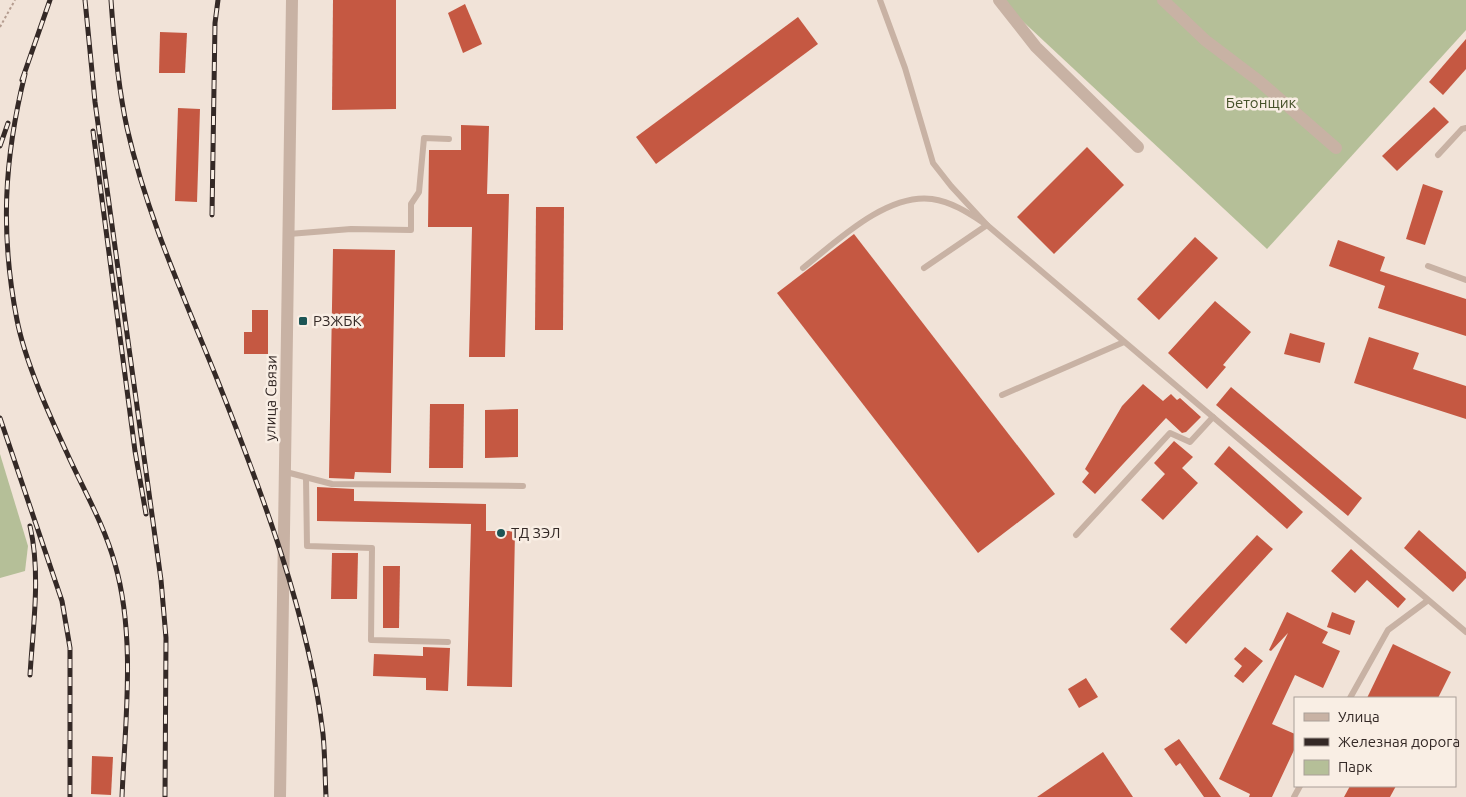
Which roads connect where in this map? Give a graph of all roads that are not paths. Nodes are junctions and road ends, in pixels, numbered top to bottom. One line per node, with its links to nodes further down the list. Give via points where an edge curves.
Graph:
1 (292, 0): 11 (street, улица Связи)
2 (880, 0): 10 (lane, via 905,68 933,163)
3 (999, 0): 7 (street, via 1036,48)
4 (1163, 0): 8 (street, via 1205,40 1259,81)
5 (1466, 128): 9 (lane)
6 (449, 139): 11 (lane, via 424,138 420,192 411,204 411,230 351,229)
7 (1138, 147)
8 (1336, 148)
9 (1438, 155)
10 (987, 225): 13 (lane, via 960,208 931,199 900,202 861,222); 14 (lane); 16 (lane)
11 (289, 234): 19 (street, улица Связи)
12 (1428, 266): 15 (lane)
13 (803, 268)
14 (924, 268)
15 (1466, 280)
16 (1124, 342): 17 (lane); 18 (lane)
17 (1002, 395)
18 (1213, 417): 22 (lane, via 1190,442 1170,433); 23 (lane)
19 (286, 472): 20 (lane); 27 (street, улица Связи)
20 (306, 478): 21 (lane, via 332,484); 25 (lane, via 307,546 372,548 371,640)
21 (523, 486)
22 (1076, 535)
23 (1427, 601): 24 (lane); 26 (lane, via 1388,630)
24 (1466, 632)
25 (448, 642)
26 (1351, 697)
27 (280, 797)

